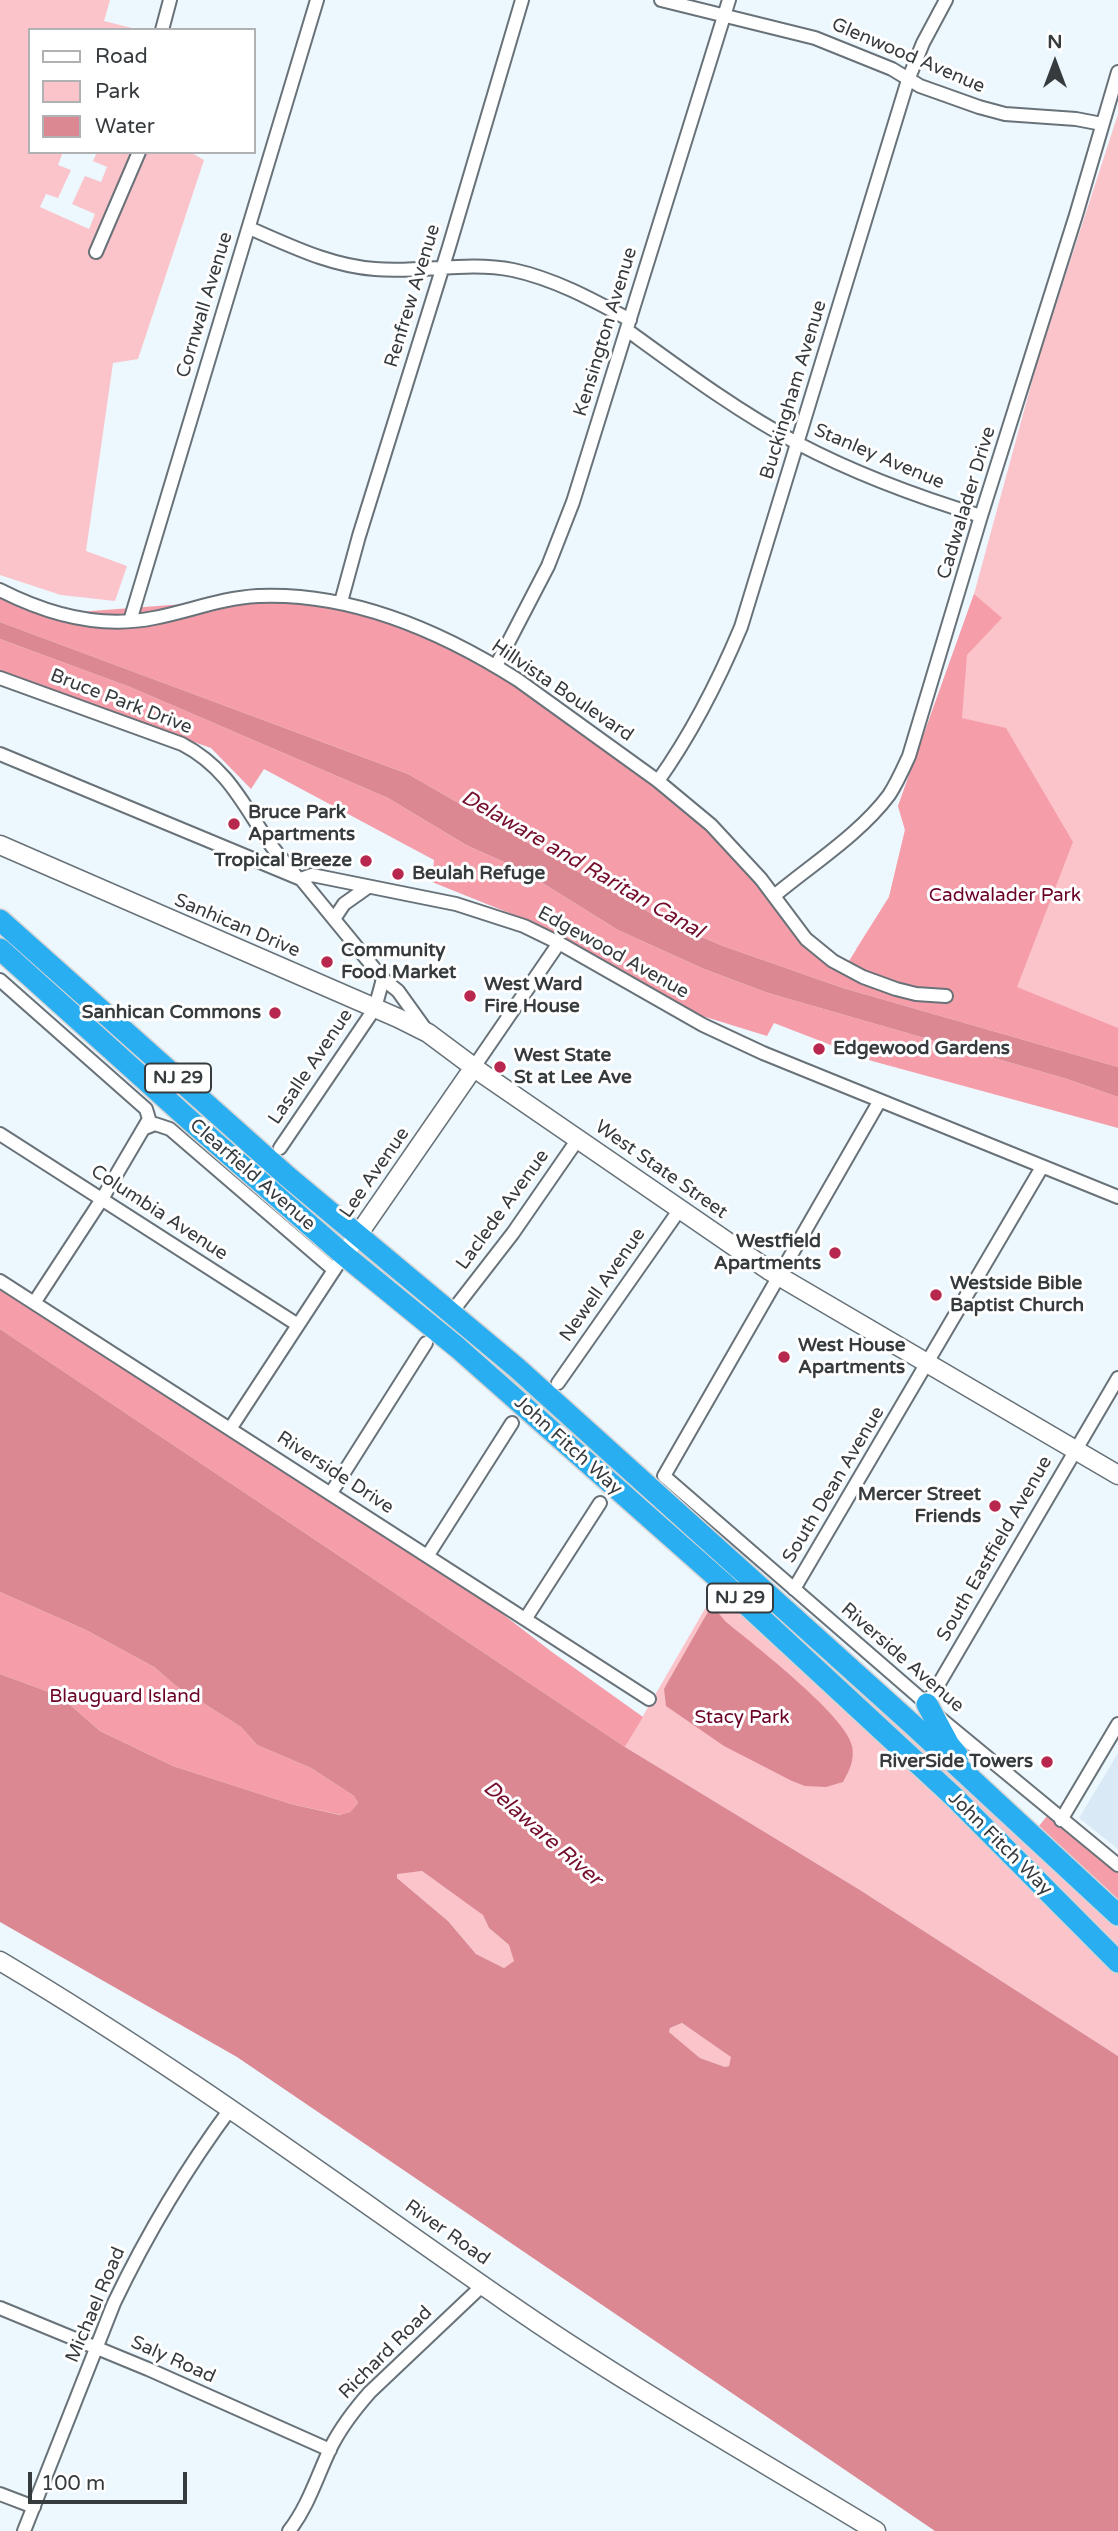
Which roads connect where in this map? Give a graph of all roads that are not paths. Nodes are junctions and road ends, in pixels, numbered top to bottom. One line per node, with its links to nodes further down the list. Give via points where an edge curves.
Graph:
1 (170, 0): 8 (street)
2 (317, 0): 13 (street, Cornwall Avenue)
3 (522, 0): 15 (street, Renfrew Avenue)
4 (661, 0): 7 (street, Glenwood Avenue)
5 (729, 0): 7 (street, Kensington Avenue)
6 (946, 0): 10 (street, Buckingham Avenue)
7 (724, 15): 10 (street, Glenwood Avenue, via 815,38); 16 (street, Kensington Avenue)
8 (163, 28)
9 (1118, 72): 11 (street, Cadwalader Drive)
10 (908, 80): 11 (street, Glenwood Avenue, via 1005,114); 17 (street, Buckingham Avenue)
11 (1102, 124): 18 (street, Cadwalader Drive)
12 (138, 154): 14 (street)
13 (248, 228): 15 (street, Stanley Avenue, via 307,253 364,268); 21 (street, Cornwall Avenue)
14 (96, 252)
15 (443, 267): 16 (street, Stanley Avenue, via 526,273 576,292); 20 (street, Renfrew Avenue)
16 (629, 325): 17 (street, Stanley Avenue, via 734,406); 22 (street, Kensington Avenue, via 555,550)
17 (798, 443): 18 (street, Stanley Avenue, via 909,493); 25 (street, Buckingham Avenue, via 741,627 699,717)
18 (981, 516): 31 (street, Cadwalader Drive, via 902,772 861,825)
19 (0, 590): 21 (street, Hillvista Boulevard, via 71,617)
20 (341, 602): 21 (street, Hillvista Boulevard, via 288,596 229,598); 22 (street, Hillvista Boulevard, via 428,632)
21 (130, 621)
22 (496, 666): 25 (street, Hillvista Boulevard)
23 (0, 678): 29 (street, Bruce Park Drive, via 196,751 236,791 269,842)
24 (0, 754): 29 (street, Edgewood Avenue)
25 (658, 781): 31 (street, Hillvista Boulevard, via 710,825)
26 (0, 845): 28 (main road, Sanhican Drive)
27 (0, 858): 28 (main road, Sanhican Drive)
28 (29, 859): 39 (main road, Sanhican Drive)
29 (299, 877): 30 (street, Edgewood Avenue); 32 (street, West State Street)
30 (368, 887): 32 (street, via 344,904); 34 (street, Edgewood Avenue, via 476,909)
31 (774, 896): 38 (street, Hillvista Boulevard, via 806,939 847,970 916,994)
32 (334, 919): 36 (street, West State Street)
33 (0, 920): 51 (highway, John Fitch Way / NJ 29)
34 (559, 943): 41 (street, Lee Avenue); 42 (street, Edgewood Avenue, via 704,1025)
35 (0, 949): 52 (highway, John Fitch Way / NJ 29)
36 (383, 979): 39 (street); 40 (street, West State Street, via 398,991)
37 (0, 980): 43 (street, via 146,1109 149,1119)
38 (946, 996)
39 (375, 1008): 40 (main road, Sanhican Drive); 46 (street, Lasalle Avenue)
40 (428, 1033): 41 (main road, West State Street)
41 (474, 1066): 45 (main road, West State Street); 51 (main road, Lee Avenue)
42 (879, 1102): 47 (street, Edgewood Avenue); 53 (street)
43 (145, 1128): 49 (street); 52 (street, Clearfield Avenue, via 155,1124 170,1129)
44 (0, 1134): 49 (street, Columbia Avenue)
45 (578, 1139): 50 (main road, West State Street); 56 (street, Laclede Avenue)
46 (280, 1148)
47 (1042, 1167): 48 (street, Edgewood Avenue); 59 (street, South Dean Avenue)
48 (1118, 1197)
49 (102, 1199): 55 (street); 57 (street, Columbia Avenue)
50 (680, 1209): 53 (main road, West State Street); 61 (street, Newell Avenue)
51 (358, 1235): 52 (main road, Lee Avenue); 74 (highway, John Fitch Way / NJ 29, via 690,1522)
52 (339, 1262): 57 (street, Lee Avenue); 79 (highway, John Fitch Way / NJ 29, via 458,1348 722,1581 954,1797)
53 (778, 1276): 59 (main road, West State Street); 69 (street, Riverside Avenue, via 664,1476)
54 (0, 1281): 55 (street, Riverside Drive)
55 (34, 1303): 63 (street, Riverside Drive)
56 (458, 1304)
57 (298, 1325): 63 (street, Lee Avenue)
58 (426, 1343): 66 (street)
59 (927, 1364): 64 (main road, West State Street); 69 (street, South Dean Avenue)
60 (1118, 1378): 64 (street, South Eastfield Avenue)
61 (558, 1383)
62 (512, 1423): 68 (street)
63 (230, 1429): 66 (street, Riverside Drive)
64 (1075, 1450): 65 (main road, West State Street); 72 (street, South Eastfield Avenue)
65 (1118, 1475)
66 (331, 1493): 68 (street, Riverside Drive)
67 (600, 1503): 70 (street)
68 (429, 1555): 70 (street, Riverside Drive)
69 (794, 1589): 72 (street, Riverside Avenue)
70 (526, 1618): 71 (street, Riverside Drive)
71 (649, 1699)
72 (927, 1704): 74 (highway, via 949,1745); 75 (street, Riverside Avenue)
73 (1118, 1724): 75 (street)
74 (1010, 1815): 77 (highway, John Fitch Way / NJ 29)
75 (1061, 1820): 76 (street, Riverside Avenue)
76 (1118, 1865)
77 (1118, 1915)
78 (0, 1961): 80 (main road, River Road)
79 (1118, 1962)
80 (230, 2108): 81 (main road, River Road); 83 (street, Michael Road, via 148,2235)
81 (483, 2285): 84 (street, Richard Road, via 370,2392); 89 (main road, River Road)
82 (0, 2308): 83 (street, Saly Road)
83 (97, 2348): 84 (street, Saly Road); 86 (street, Michael Road)
84 (330, 2450): 88 (street, Richard Road, via 314,2490)
85 (0, 2494): 86 (street)
86 (34, 2507): 87 (street, Michael Road)
87 (24, 2531)
88 (289, 2531)
89 (876, 2531)

